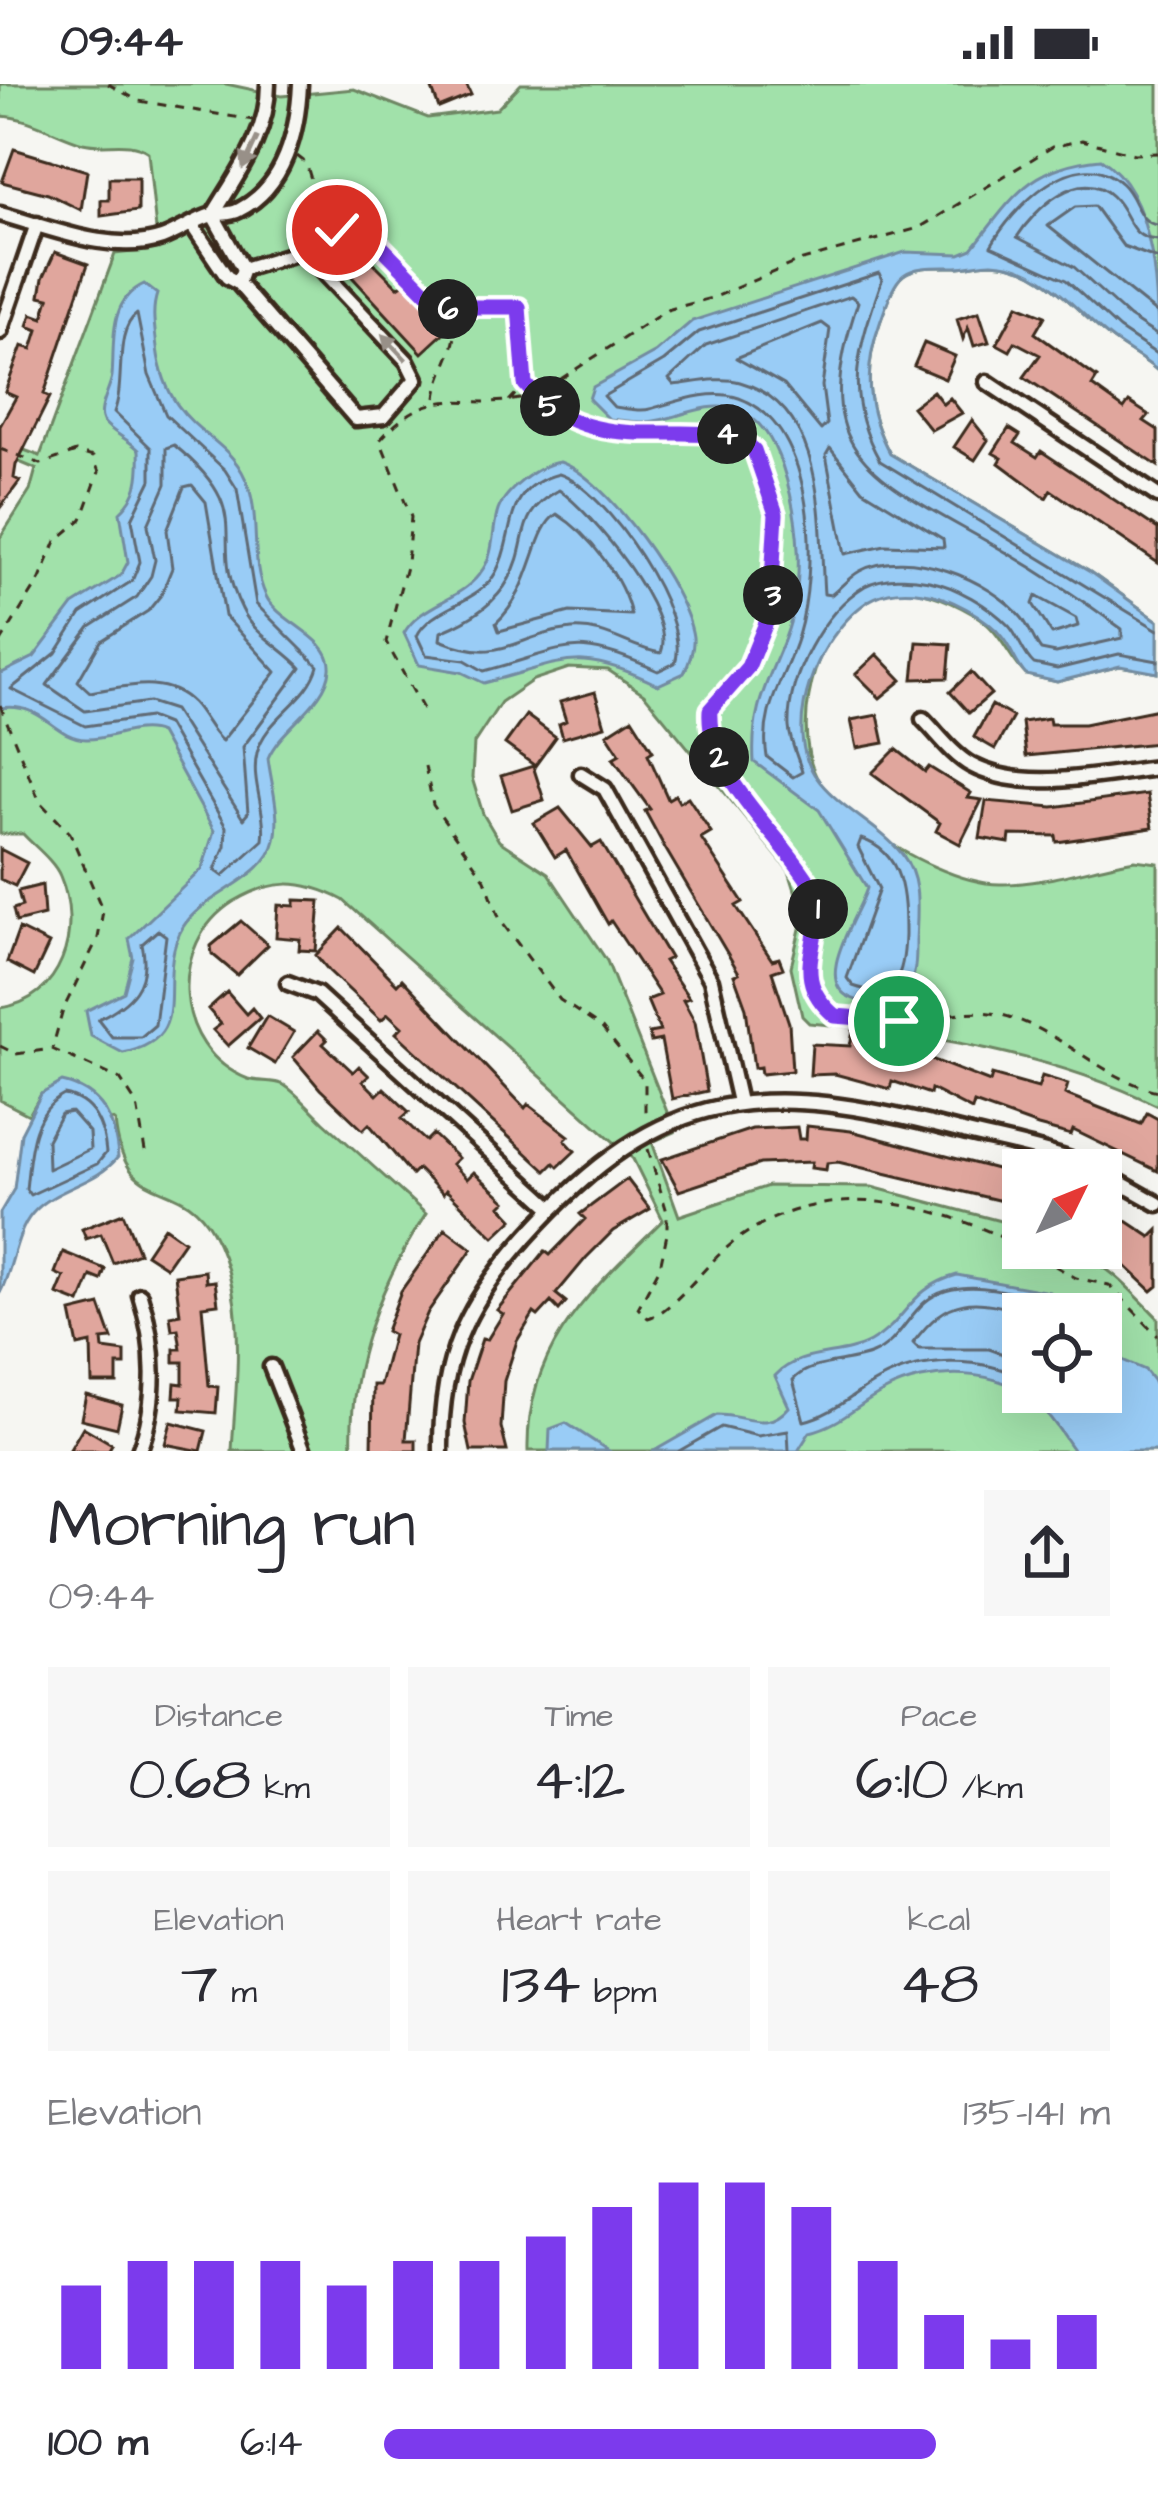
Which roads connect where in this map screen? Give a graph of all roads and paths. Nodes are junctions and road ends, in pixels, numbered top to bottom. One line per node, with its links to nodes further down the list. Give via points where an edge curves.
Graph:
1 (108, 84): 4 (path, via 140,101)
2 (268, 84): 4 (street)
3 (300, 84): 5 (street)
4 (263, 122): 8 (street, one-way to 8)
5 (289, 150): 8 (street, via 259,197 235,213); 12 (path, via 306,163 331,225 370,235)
6 (1158, 153): 16 (path, via 1082,140 1052,147 936,221 668,310)
7 (0, 214): 9 (street)
8 (213, 215): 10 (street); 11 (street)
9 (37, 224): 10 (street, via 133,243); 13 (street)
10 (192, 224): 11 (street, via 226,277)
11 (240, 276): 11 (street, one-way to 11, via 356,419 383,416 416,379 303,250)
12 (452, 310): 15 (path, via 519,307); 17 (path, via 456,347)
13 (0, 332)
14 (987, 382): 20 (street)
15 (525, 384): 16 (path); 18 (path)
16 (536, 395): 18 (path); 31 (path, via 576,422 622,434 737,437 761,461 776,514 770,613 748,667 710,710 710,737 812,887 819,906 807,973 821,1004 835,1016 876,1023 951,1012 1004,1016)
17 (435, 400): 18 (path); 23 (path, via 404,414 380,440 411,517 386,642)
18 (508, 403)
19 (0, 448): 21 (path, via 41,464 85,453 99,472 82,519 56,542)
20 (1158, 496)
21 (0, 643)
22 (0, 705): 30 (path, via 45,810 70,833 103,911)
23 (423, 709)
24 (923, 719): 26 (street, via 966,763 990,774 1023,780)
25 (424, 766): 33 (path, via 433,805 485,879 500,920 560,1000 602,1028 645,1081)
26 (1158, 768)
27 (581, 774): 32 (street, via 605,790 711,980)
28 (288, 983): 39 (street, via 317,994)
29 (0, 1046): 30 (path, via 26,1054)
30 (52, 1048): 36 (path, via 120,1079 137,1106)
31 (1158, 1091)
32 (739, 1102): 35 (street, via 866,1107); 39 (street, via 649,1133 604,1160)
33 (645, 1120)
34 (648, 1148): 40 (path, via 668,1224 660,1267 638,1308 648,1318 664,1313 751,1230 819,1202 872,1198)
35 (1019, 1149)
36 (146, 1151)
37 (1122, 1184): 38 (street)
38 (1158, 1204)
39 (552, 1208): 47 (street, via 483,1285 464,1320 441,1413)
40 (1002, 1239)
41 (1060, 1269): 43 (path, via 1109,1285)
42 (140, 1295): 45 (street, via 150,1327 151,1420)
43 (1158, 1336)
44 (272, 1367): 46 (street)
45 (139, 1451)
46 (304, 1451)
47 (441, 1451)

